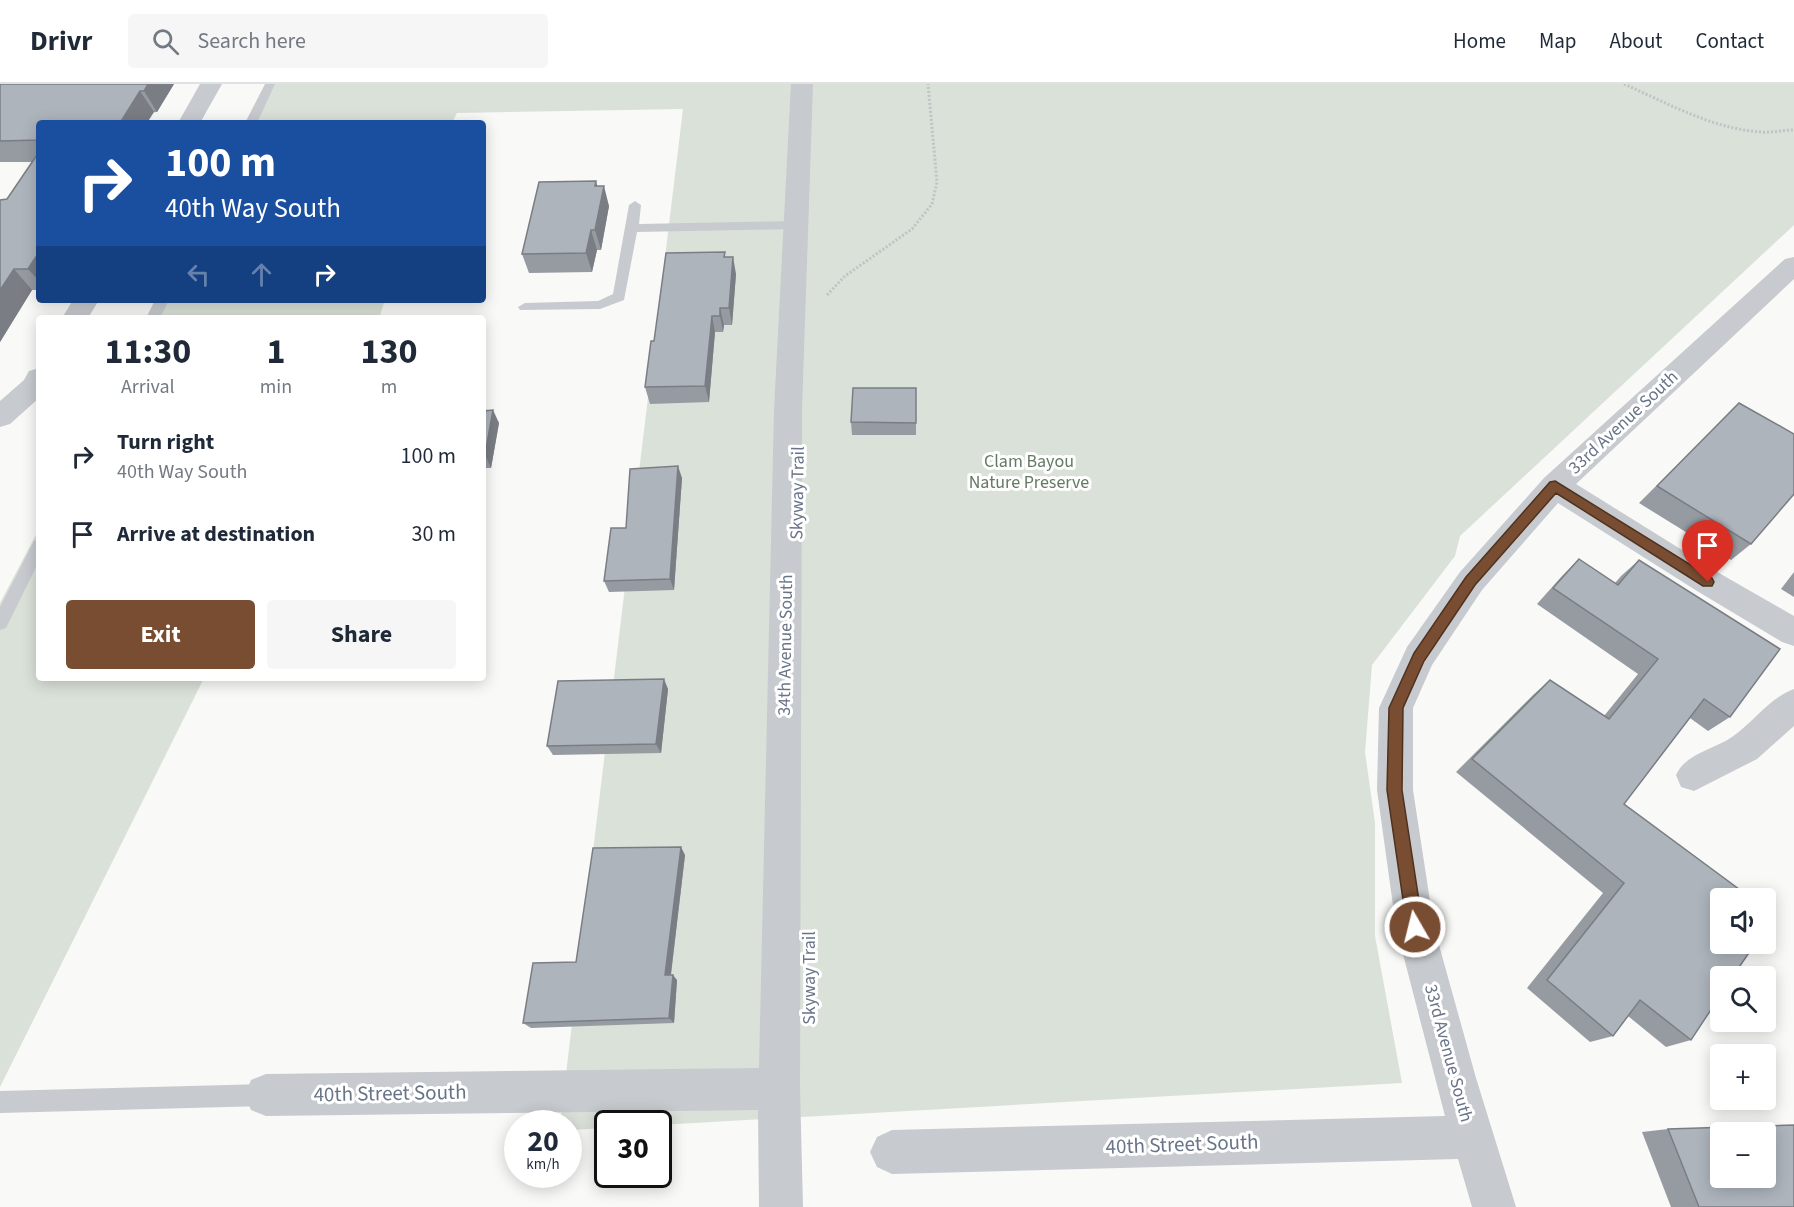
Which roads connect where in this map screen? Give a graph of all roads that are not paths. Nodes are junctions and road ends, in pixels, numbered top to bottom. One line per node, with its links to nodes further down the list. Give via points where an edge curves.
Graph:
1 (211, 84): 4 (street)
2 (270, 84): 5 (lane)
3 (802, 84): 7 (street, 34th Avenue South)
4 (191, 120)
5 (252, 120)
6 (635, 205): 8 (lane)
7 (796, 225): 8 (lane); 19 (street, 34th Avenue South, via 788,410)
8 (632, 228): 10 (lane, via 619,297 600,305)
9 (1794, 265): 13 (street, 33rd Avenue South)
10 (525, 307)
11 (36, 384): 12 (street)
12 (0, 417)
13 (1555, 486): 16 (street); 22 (street, 33rd Avenue South, via 1471,581 1419,657 1396,708 1395,790 1415,927)
14 (36, 551): 15 (lane)
15 (0, 623)
16 (1794, 632)
17 (1794, 704): 18 (street, via 1745,748)
18 (1694, 775)
19 (779, 1089): 20 (street, 40th Street South); 24 (street, 34th Avenue South)
20 (266, 1095): 21 (lane, 40th Street South)
21 (0, 1102)
22 (1472, 1137): 23 (street, 40th Street South); 25 (street, 33rd Avenue South)
23 (891, 1152)
24 (781, 1207)
25 (1494, 1207)

